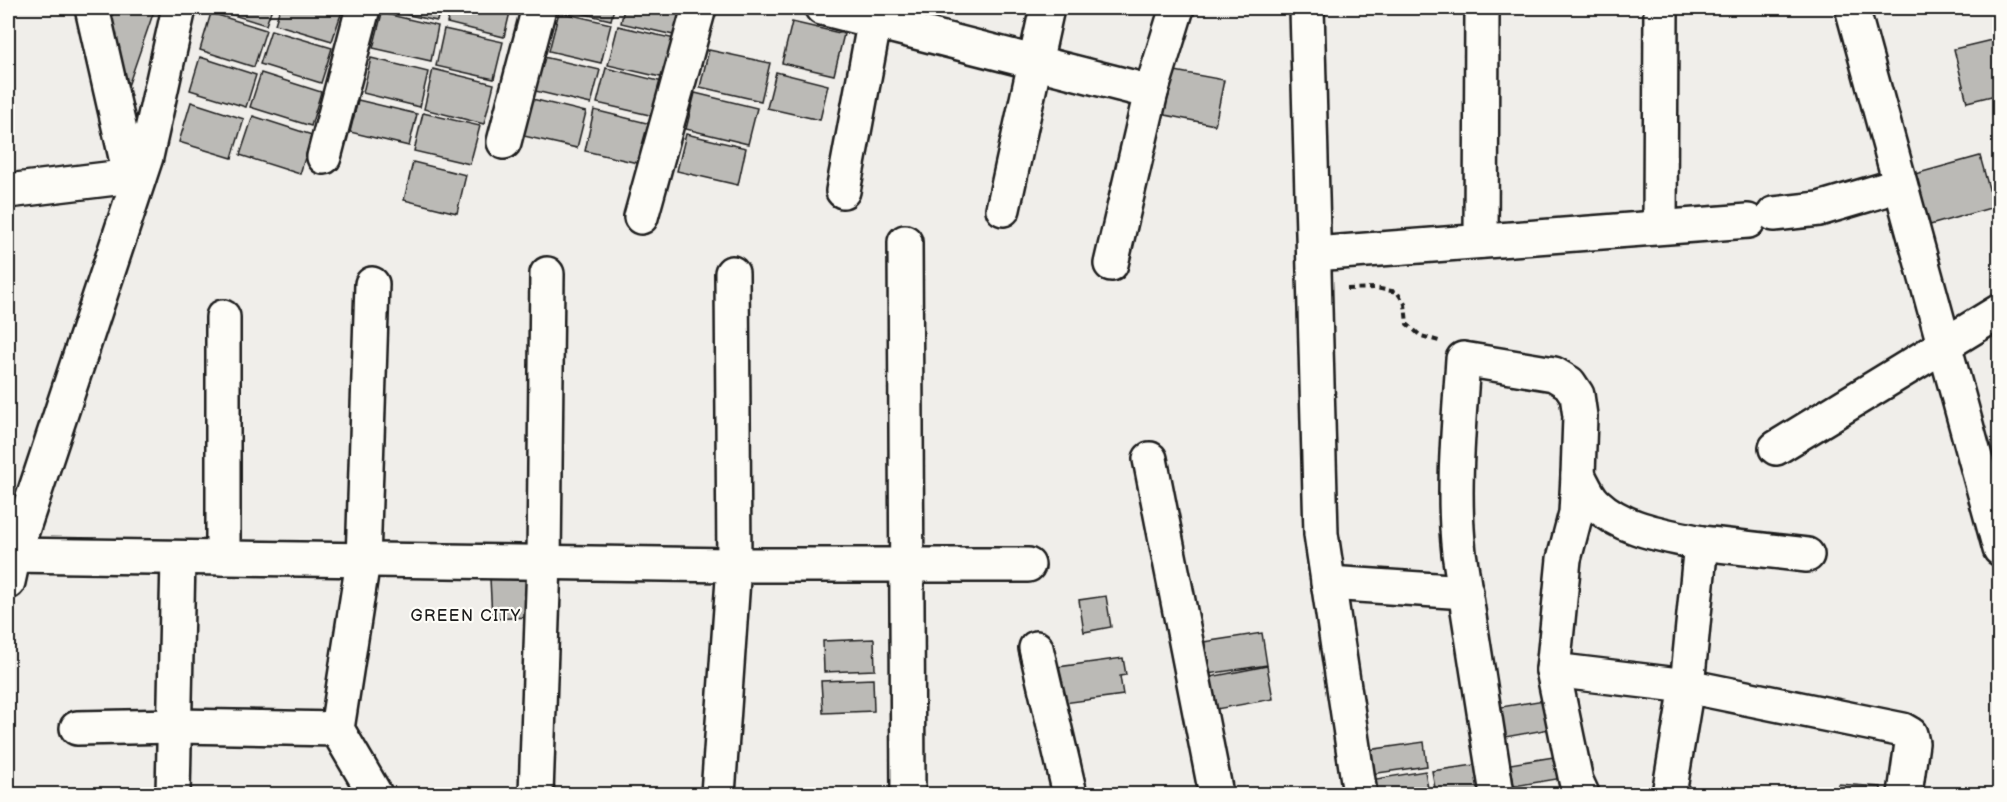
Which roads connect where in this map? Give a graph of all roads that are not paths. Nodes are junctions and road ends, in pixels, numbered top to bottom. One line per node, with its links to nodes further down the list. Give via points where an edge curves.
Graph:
1 (92, 8): 18 (street)
2 (179, 8): 18 (street, via 146,157)
3 (363, 8): 17 (street)
4 (539, 8): 16 (street)
5 (699, 8): 23 (street)
6 (822, 8): 13 (street)
7 (1047, 8): 14 (street)
8 (1177, 8): 15 (street)
9 (1307, 8): 27 (street)
10 (1482, 8): 25 (street)
11 (1661, 8): 24 (street)
12 (1856, 8): 19 (street, via 1853,11)
13 (875, 14): 14 (street); 21 (street)
14 (1036, 63): 15 (street); 22 (street)
15 (1151, 92): 28 (street)
16 (504, 142)
17 (324, 157)
18 (135, 177): 20 (street); 45 (street)
19 (1900, 185): 24 (street, via 1820,209); 34 (street)
20 (8, 191)
21 (843, 191)
22 (1003, 209)
23 (641, 217)
24 (1660, 227): 25 (street)
25 (1482, 241): 27 (street)
26 (905, 242): 48 (street)
27 (1314, 254): 49 (street, via 1321,534)
28 (1111, 264)
29 (732, 273): 46 (street)
30 (547, 274): 44 (street)
31 (372, 284): 43 (street)
32 (2000, 311): 34 (street)
33 (223, 317): 42 (street)
34 (1944, 345): 35 (street); 39 (street)
35 (1776, 448)
36 (1150, 459): 63 (street)
37 (1578, 475): 38 (street, via 1594,503 1621,520); 50 (street, via 1580,416 1577,395 1569,383 1554,375 1463,358 1455,515); 52 (street, via 1576,513 1564,559)
38 (1701, 543): 40 (street); 53 (street)
39 (2000, 549)
40 (1807, 555)
41 (178, 558): 42 (street); 45 (street); 54 (street)
42 (223, 558): 43 (street)
43 (363, 561): 44 (street); 56 (street)
44 (544, 562): 46 (street); 59 (street)
45 (10, 564)
46 (734, 565): 48 (street); 60 (street)
47 (1028, 565): 48 (street)
48 (905, 566): 61 (street)
49 (1328, 584): 50 (street); 64 (street)
50 (1466, 592): 65 (street)
51 (1036, 648): 62 (street)
52 (1553, 670): 53 (street); 66 (street)
53 (1687, 686): 67 (street); 68 (street, via 1903,730 1910,734 1912,744)
54 (176, 726): 55 (street); 56 (street); 57 (street)
55 (77, 728)
56 (337, 729): 58 (street)
57 (173, 795)
58 (375, 795)
59 (536, 795)
60 (718, 795)
61 (908, 795)
62 (1070, 795)
63 (1216, 795)
64 (1360, 795)
65 (1497, 795)
66 (1582, 795)
67 (1669, 795)
68 (1905, 795)

